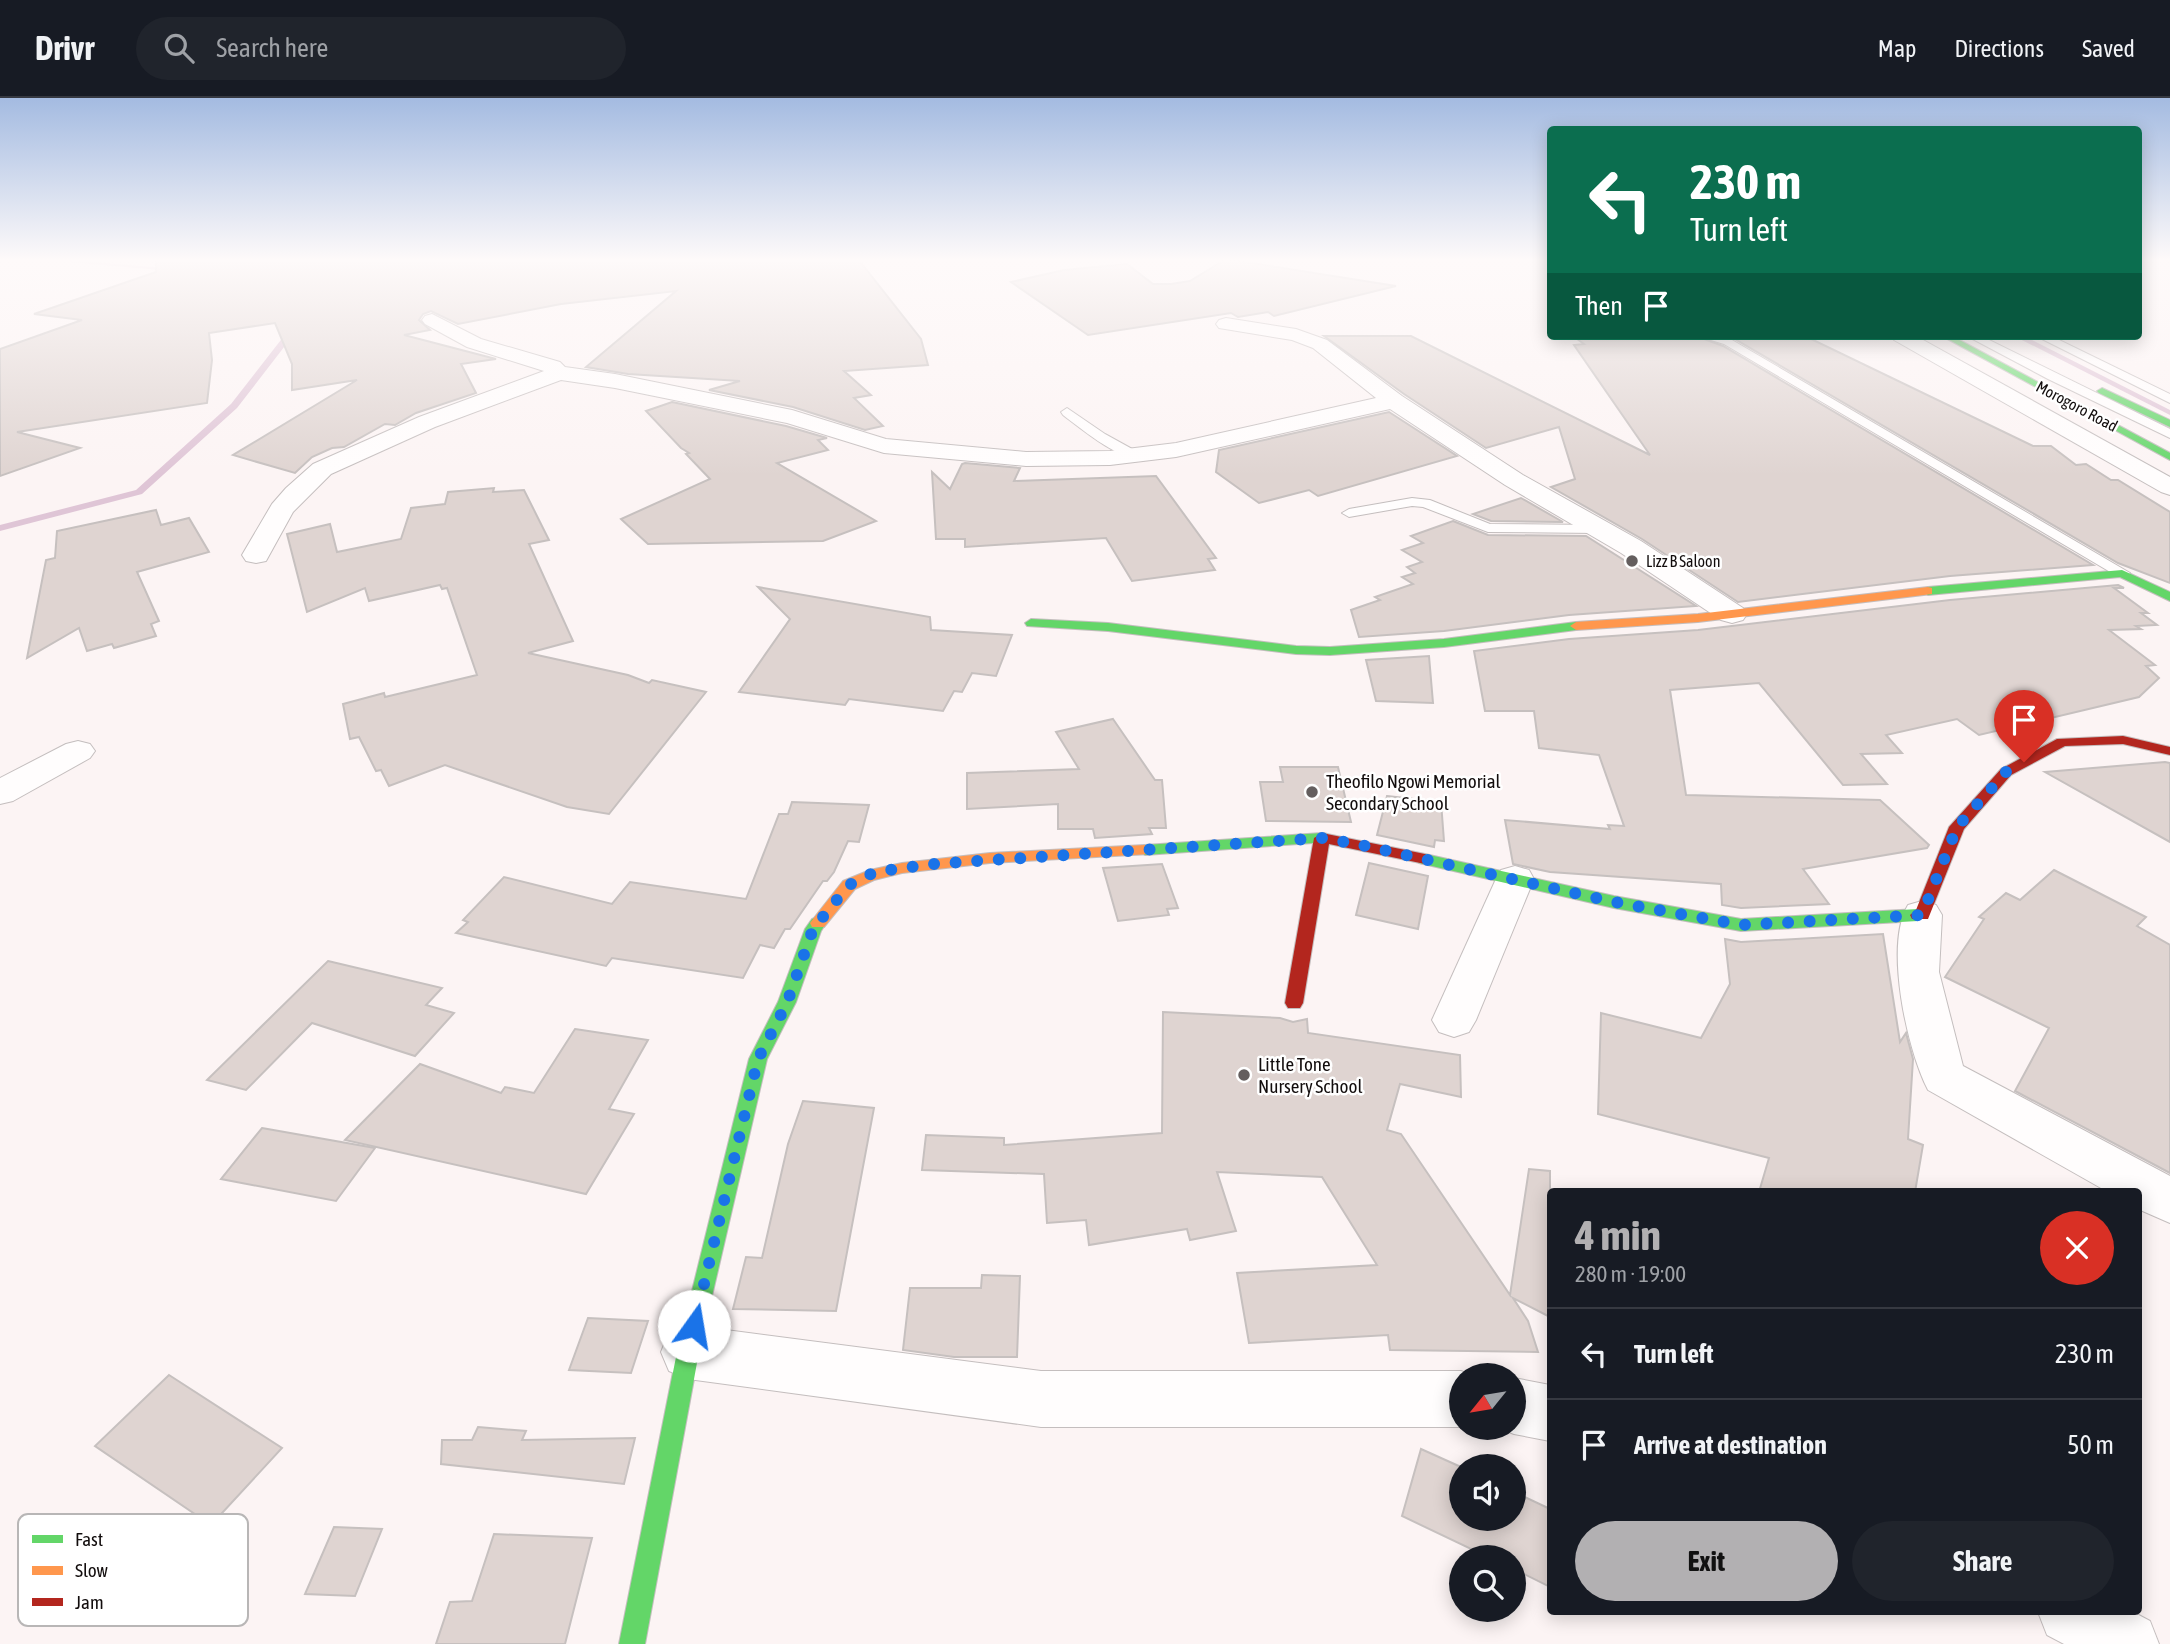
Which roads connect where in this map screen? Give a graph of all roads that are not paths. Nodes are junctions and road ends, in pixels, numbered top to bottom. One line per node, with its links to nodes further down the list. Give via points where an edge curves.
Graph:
1 (452, 331): 9 (street)
2 (1272, 331): 12 (street, via 1320,344)
3 (1720, 340): 23 (lane)
4 (1909, 340): 19 (street)
5 (1953, 340): 18 (main road, Morogoro Road)
6 (1981, 340): 10 (lane, Morogoro Road)
7 (2002, 340): 14 (main road, Morogoro Road)
8 (2050, 340): 11 (lane)
9 (559, 373): 17 (street, via 792,417 884,446 1026,459); 22 (street, via 427,422 322,469 281,510)
10 (2052, 377): 15 (lane, Morogoro Road); 16 (lane, Morogoro Road)
11 (2170, 399)
12 (1394, 401): 17 (street); 21 (street)
13 (1067, 412): 17 (lane, via 1100,437)
14 (2170, 425)
15 (2170, 434)
16 (2170, 446)
17 (1136, 455)
18 (2170, 457)
19 (2170, 487)
20 (1349, 513): 21 (lane, via 1412,502 1488,528)
21 (1598, 529): 25 (street)
22 (256, 555)
23 (2122, 573): 24 (main road); 25 (main road)
24 (2170, 597)
25 (1732, 614): 26 (main road, via 1330,651)
26 (1031, 623)
27 (78, 751): 29 (street)
28 (2170, 751): 32 (main road, via 2123,740 2062,742 2006,772 1957,827)
29 (0, 793)
30 (1322, 838): 31 (main road); 33 (main road); 36 (main road, via 933,864 875,872 849,885 813,929 787,1003 758,1059)
31 (1514, 880): 32 (main road, via 1741,925); 34 (street)
32 (1922, 915): 35 (street, via 1918,972 1944,1077)
33 (1294, 1003)
34 (1454, 1020)
35 (2170, 1201)
36 (688, 1352): 37 (street, via 1041,1399); 41 (main road)
37 (1449, 1399)
38 (1526, 1408): 39 (street)
39 (1547, 1412)
40 (2075, 1615): 42 (street)
41 (632, 1644)
42 (2127, 1644)

